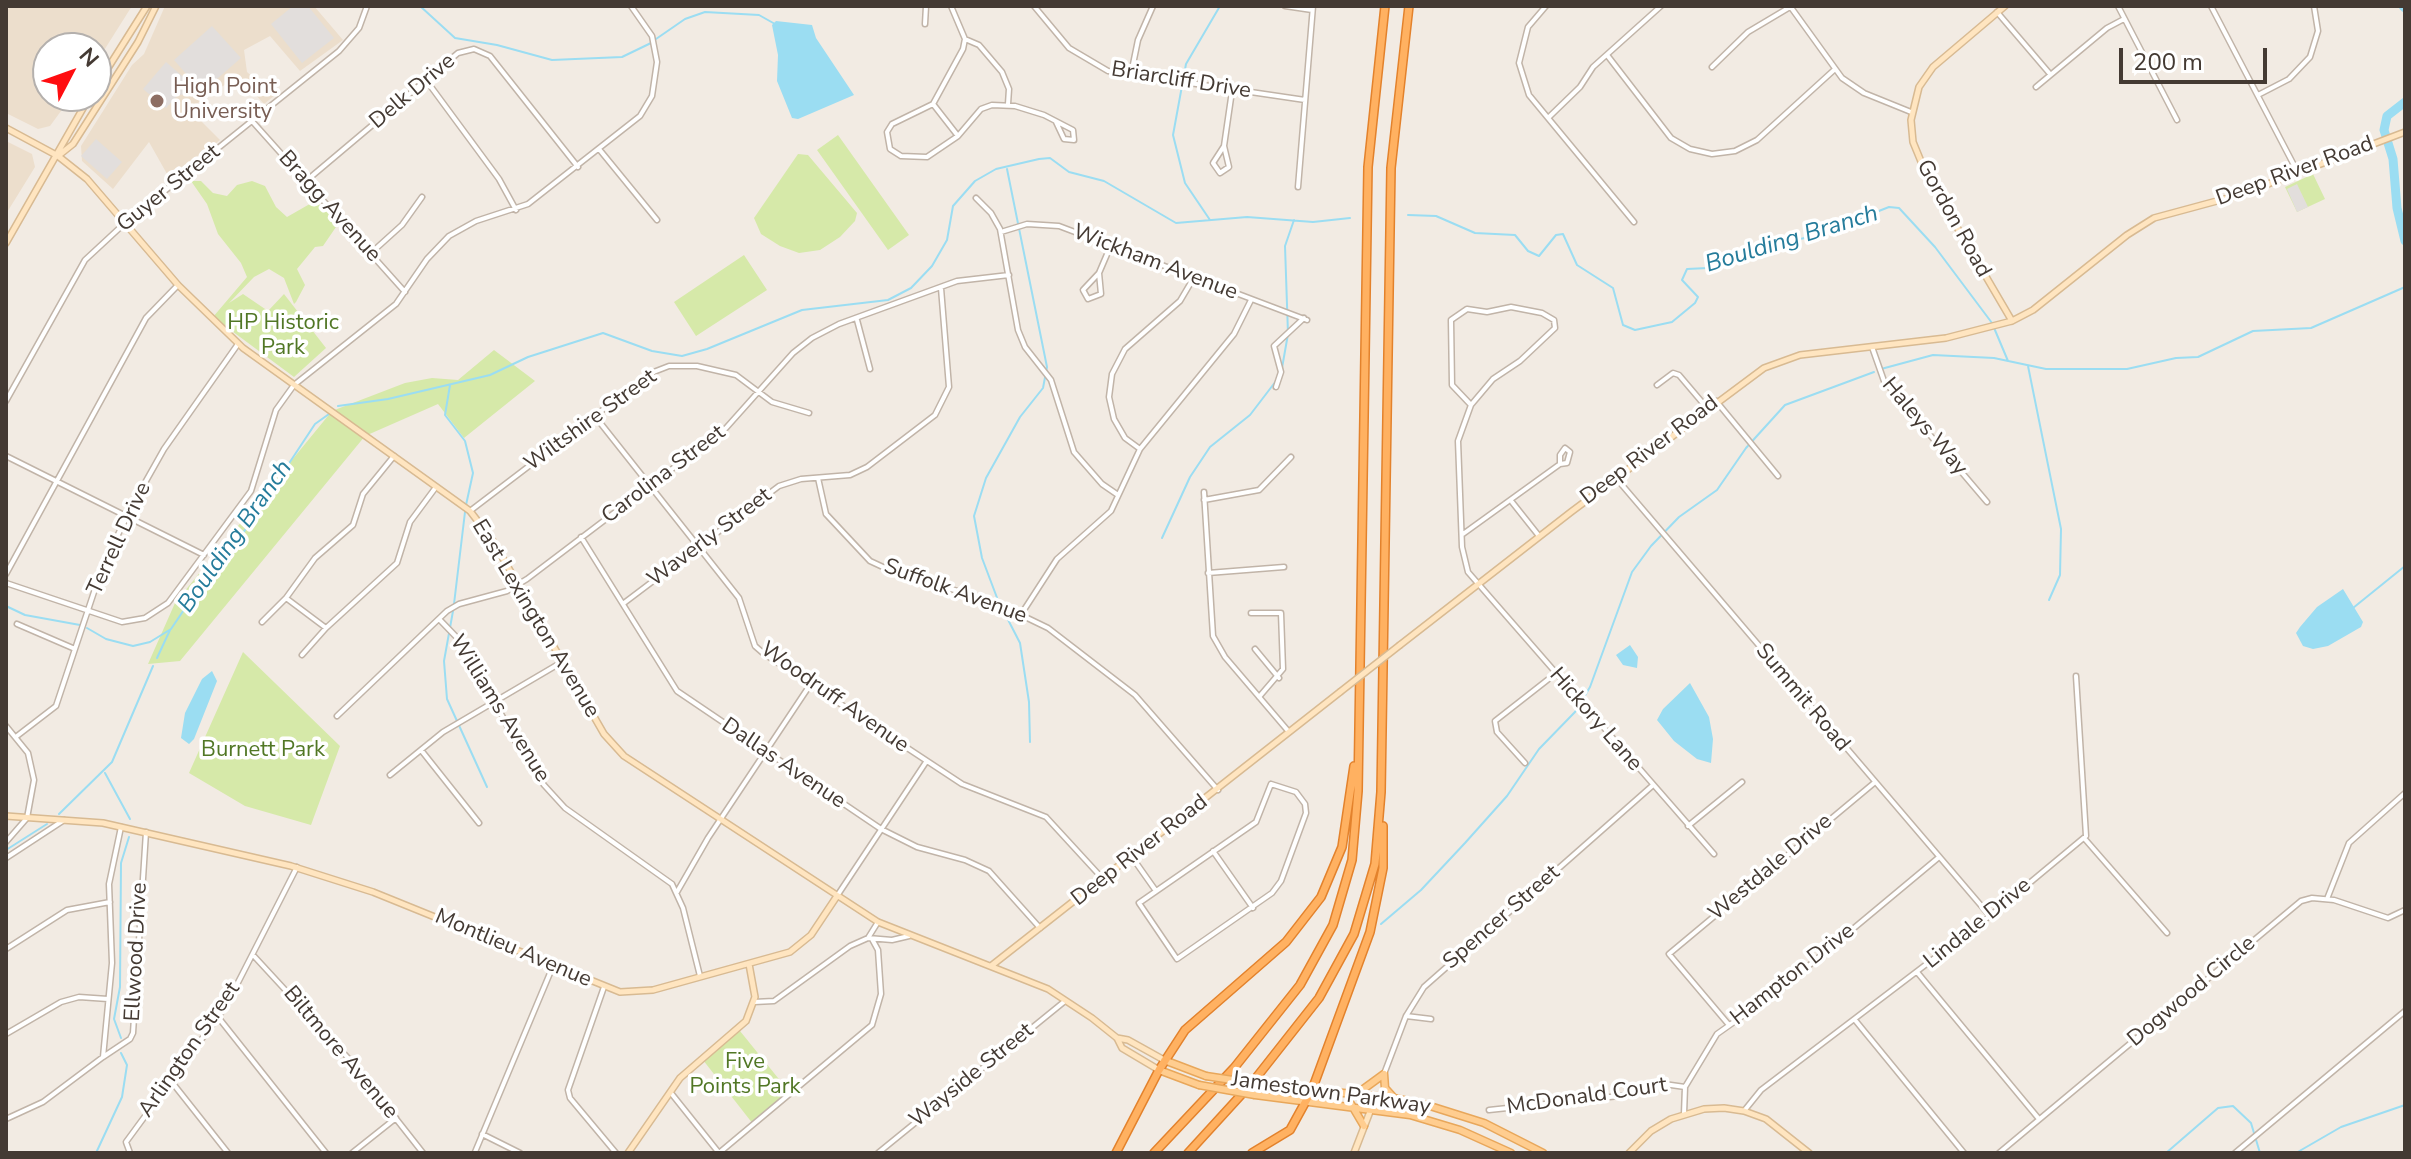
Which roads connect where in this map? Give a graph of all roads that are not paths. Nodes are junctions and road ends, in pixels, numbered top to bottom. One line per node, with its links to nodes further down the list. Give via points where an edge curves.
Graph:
1 (147, 6): 25 (street)
2 (156, 6): 48 (street, via 80,133)
3 (367, 6): 41 (street, Guyer Street, via 359,28 339,51)
4 (631, 6): 47 (street, via 654,44 656,85 640,116)
5 (926, 6): 22 (street)
6 (951, 6): 23 (street)
7 (1034, 6): 28 (street, Briarcliff Drive, via 1085,60)
8 (1153, 6): 28 (street)
9 (1285, 6): 19 (street)
10 (1385, 6): 134 (highway, via 1368,167)
11 (1409, 6): 147 (highway, via 1391,168)
12 (1546, 6): 39 (street, via 1528,27 1519,63 1529,95)
13 (1661, 6): 24 (street)
14 (1790, 6): 26 (street, via 1748,32); 27 (street)
15 (2005, 6): 20 (street)
16 (2118, 6): 21 (street)
17 (2211, 6): 33 (street)
18 (2314, 6): 33 (street, via 2318,31 2310,57 2289,79)
19 (1312, 8): 34 (street)
20 (1997, 12): 29 (street); 38 (street, via 1933,67)
21 (2124, 19): 29 (street); 40 (street)
22 (925, 24)
23 (965, 39): 35 (street); 36 (street, via 979,45 1002,72)
24 (1607, 55): 27 (street, via 1671,138 1712,154 1757,140); 39 (street)
25 (112, 62)
26 (1712, 67)
27 (1834, 70): 38 (street, via 1864,93)
28 (1131, 74): 32 (street, Briarcliff Drive)
29 (2050, 74): 31 (street)
30 (426, 80): 49 (street, Delk Drive, via 462,51 485,52); 51 (street, Delk Drive); 55 (street)
31 (2036, 87)
32 (1232, 91): 34 (street, Briarcliff Drive); 46 (street)
33 (2257, 95): 50 (street)
34 (1305, 100): 52 (street)
35 (933, 104): 45 (street); 45 (street, via 892,124 887,132 890,149 901,156 927,157)
36 (1008, 104): 42 (street); 45 (street, via 981,109)
37 (80, 112): 48 (street)
38 (1911, 112): 71 (street, Gordon Road, via 1913,142 1923,168)
39 (1548, 118): 58 (street)
40 (2177, 120)
41 (252, 121): 51 (street, Bragg Avenue); 57 (street, Guyer Street)
42 (1056, 122): 42 (street, via 1064,139 1074,140 1073,130)
43 (6, 128): 48 (street, East Lexington Avenue)
44 (2403, 133): 50 (street, Deep River Road)
45 (958, 136)
46 (1224, 146): 46 (street, via 1213,163 1220,173 1229,167)
47 (599, 149): 49 (street); 56 (street)
48 (58, 156): 57 (street, East Lexington Avenue); 60 (street)
49 (578, 167): 55 (street)
50 (2297, 171): 71 (street, Deep River Road, via 2239,195 2154,218)
51 (306, 181): 62 (street, Bragg Avenue)
52 (1298, 187)
53 (422, 197): 62 (street, via 402,225)
54 (976, 198): 59 (street)
55 (516, 210): 68 (street, via 476,221 449,236)
56 (657, 220)
57 (126, 222): 66 (street, East Lexington Avenue); 79 (street, Guyer Street, via 78,268)
58 (1634, 222)
59 (1001, 232): 61 (street, Wickham Avenue, via 1042,223); 64 (street)
60 (6, 243)
61 (1111, 245): 63 (street); 65 (street, Wickham Avenue)
62 (371, 253): 68 (street, Bragg Avenue)
63 (1099, 273): 63 (street, via 1083,290 1088,299 1101,294)
64 (1009, 275): 67 (street, Carolina Street); 97 (street, via 1018,330 1059,397 1074,452)
65 (1193, 279): 69 (street, Wickham Avenue); 85 (street, via 1180,301 1132,342 1114,368 1109,397 1114,419 1125,438)
66 (178, 285): 72 (street, East Lexington Avenue); 93 (street, via 146,318)
67 (941, 288): 70 (street, Carolina Street); 91 (street, Waverly Street, via 949,387 943,406 867,467 850,475)
68 (405, 293): 75 (street)
69 (1251, 300): 77 (street, Wickham Avenue, via 1306,319 1274,346 1281,372); 85 (street, via 1234,334)
70 (857, 320): 74 (street); 78 (street, Carolina Street, via 812,338)
71 (2012, 321): 73 (street, Deep River Road)
72 (238, 344): 75 (street, East Lexington Avenue); 102 (street, Terrell Drive, via 164,449)
73 (1872, 347): 80 (street, Deep River Road, via 1781,360); 100 (street, Haleys Way, via 1884,381)
74 (870, 369)
75 (294, 385): 86 (street, East Lexington Avenue); 107 (street, via 276,410 251,491)
76 (1657, 385): 82 (street, via 1673,373 1679,375)
77 (1276, 387)
78 (759, 393): 83 (street, Wiltshire Street); 84 (street, Wiltshire Street, via 736,375 669,366); 95 (street, Carolina Street, via 726,428)
79 (6, 401)
80 (1716, 401): 82 (street, Deep River Road); 90 (street)
81 (1471, 405): 81 (street, via 1493,379 1552,332 1554,320 1528,308 1467,309 1456,314 1450,326 1452,385); 103 (street, via 1458,441)
82 (1707, 408): 92 (street, Deep River Road)
83 (809, 413)
84 (594, 415): 95 (street, Woodruff Avenue); 101 (street, Wiltshire Street)
85 (1140, 449): 97 (street)
86 (395, 455): 94 (street, East Lexington Avenue); 114 (street, via 363,494 353,525 315,558)
87 (6, 456): 93 (street)
88 (1291, 457): 98 (street, via 1259,490)
89 (1560, 464): 99 (street)
90 (1778, 476)
91 (818, 478): 106 (street, Waverly Street, via 779,486); 117 (street, Suffolk Avenue, via 826,514 870,561)
92 (1616, 478): 104 (street, Deep River Road); 144 (street, Summit Road)
93 (56, 481): 102 (street); 110 (street)
94 (437, 485): 101 (street, East Lexington Avenue); 122 (street, via 410,522 397,563)
95 (650, 485): 105 (street, Carolina Street); 106 (street, Woodruff Avenue)
96 (1204, 492): 98 (street)
97 (1118, 495): 117 (street, via 1102,521 1046,572)
98 (1204, 500): 109 (street)
99 (1512, 502): 103 (street); 104 (street)
100 (1987, 502)
101 (470, 511): 112 (street, East Lexington Avenue)
102 (127, 516): 107 (street); 116 (street, Terrell Drive)
103 (1463, 534): 113 (street, via 1466,566)
104 (1539, 536): 113 (street, Deep River Road)
105 (581, 537): 112 (street, Carolina Street); 115 (street, Dallas Avenue)
106 (699, 548): 115 (street, Waverly Street); 130 (street, Woodruff Avenue, via 739,598 755,646)
107 (204, 555): 116 (street, via 168,603 151,616 122,622)
108 (1284, 567): 109 (street)
109 (1208, 573): 131 (street, via 1215,641)
110 (6, 574)
111 (6, 583): 116 (street)
112 (519, 584): 119 (street, Carolina Street, via 459,604); 126 (street, East Lexington Avenue)
113 (1477, 585): 127 (street, Hickory Lane); 136 (street, Deep River Road, bridge)
114 (286, 598): 120 (street); 122 (street)
115 (624, 603): 139 (street, Dallas Avenue, via 672,686)
116 (87, 612): 123 (street, Terrell Drive)
117 (1022, 613): 146 (street, Suffolk Avenue, via 1079,649 1135,695)
118 (1251, 613): 129 (street, via 1281,613)
119 (439, 619): 132 (street, Williams Avenue, via 466,647); 133 (street, Carolina Street)
120 (262, 622)
121 (17, 624): 123 (street)
122 (326, 628): 125 (street)
123 (75, 649): 137 (street, Terrell Drive, via 56,706)
124 (1255, 649): 129 (street)
125 (302, 655)
126 (562, 662): 132 (street); 152 (street, East Lexington Avenue, via 614,747)
127 (1555, 674): 141 (street, via 1495,721 1497,732); 145 (street, Hickory Lane)
128 (2076, 676): 158 (street)
129 (1279, 678): 131 (street)
130 (810, 685): 139 (street); 140 (street, Woodruff Avenue)
131 (1259, 697): 136 (street)
132 (494, 701): 138 (street); 168 (street, Williams Avenue, via 553,795 660,872)
133 (337, 716)
134 (1359, 724): 202 (highway, via 1346,834 1328,885 1296,932 1191,1024); 235 (highway, via 1352,860 1326,940 1269,1027)
135 (6, 726): 137 (street)
136 (1289, 732): 146 (street, Deep River Road)
137 (17, 736): 150 (street, via 33,773)
138 (421, 750): 142 (street); 153 (street)
139 (765, 752): 152 (street); 156 (street, Dallas Avenue)
140 (926, 761): 156 (street, Montlieu Avenue); 166 (street, Woodruff Avenue, via 962,784 1046,817)
141 (1525, 763)
142 (390, 775)
143 (1742, 782): 154 (street)
144 (1874, 783): 164 (street, Summit Road); 198 (street, Westdale Drive, via 1669,954)
145 (1652, 786): 154 (street, Hickory Lane); 194 (street, Spencer Street, via 1430,982)
146 (1218, 790): 162 (street, Deep River Road)
147 (1381, 792): 207 (highway, via 1384,853 1376,910); 236 (highway, via 1371,882 1338,967 1287,1042)
148 (2405, 793): 170 (street, via 2349,843)
149 (6, 816): 150 (street, Montlieu Avenue)
150 (27, 818): 151 (street, Montlieu Avenue); 159 (street)
151 (66, 820): 155 (street, Montlieu Avenue); 163 (street)
152 (720, 820): 168 (street); 169 (street, East Lexington Avenue)
153 (479, 823)
154 (1688, 826): 161 (street, Hickory Lane)
155 (121, 827): 157 (street, Montlieu Avenue); 171 (street, Ellwood Drive, via 112,855)
156 (881, 829): 169 (street, Montlieu Avenue); 176 (street, Dallas Avenue, via 989,871)
157 (146, 832): 165 (street, Montlieu Avenue); 201 (street, Ellwood Drive, via 133,1033)
158 (2084, 838): 174 (street, Lindale Drive); 177 (street)
159 (6, 842)
160 (1213, 851): 167 (street); 172 (street); 172 (street, via 1256,822 1271,784 1284,785 1302,798 1306,813 1285,871 1272,893)
161 (1714, 854)
162 (1132, 857): 166 (street, Deep River Road); 167 (street)
163 (6, 858)
164 (1938, 858): 174 (street, Summit Road); 198 (street, Hampton Drive, via 1782,988)
165 (297, 867): 183 (street, Arlington Street); 185 (street, Montlieu Avenue, via 373,892)
166 (1103, 879): 176 (street, Deep River Road)
167 (1156, 891): 172 (street, via 1139,903 1177,959)
168 (677, 892): 188 (street)
169 (837, 896): 175 (street, East Lexington Avenue); 184 (street, Montlieu Avenue, via 801,945)
170 (2327, 899): 173 (street, via 2388,918); 220 (street, Dogwood Circle, via 2301,901)
171 (110, 902): 181 (street, via 67,910); 190 (street, Ellwood Drive)
172 (1253, 908)
173 (2405, 910)
174 (1990, 916): 187 (street, Lindale Drive)
175 (878, 922): 178 (street, East Lexington Avenue); 179 (street)
176 (1040, 928): 186 (street, Deep River Road)
177 (2167, 933)
178 (909, 936): 180 (street); 186 (street, East Lexington Avenue)
179 (870, 939): 180 (street); 182 (street); 192 (street, via 836,953 774,1001)
180 (886, 940): 182 (street)
181 (6, 949)
182 (878, 950): 232 (street, via 880,1001 872,1025)
183 (253, 955): 195 (street, Arlington Street); 218 (street, Biltmore Avenue)
184 (749, 964): 188 (street, Montlieu Avenue); 192 (street)
185 (553, 966): 189 (street, Montlieu Avenue); 222 (street)
186 (990, 967): 191 (street, Jamestown Parkway)
187 (1917, 972): 197 (street, Lindale Drive); 220 (street)
188 (700, 977): 189 (street, Montlieu Avenue, via 633,993)
189 (604, 987): 230 (street, via 568,1090)
190 (108, 999): 199 (street, via 61,1002); 201 (street, Ellwood Drive)
191 (1066, 1000): 200 (street, Jamestown Parkway); 233 (street, Wayside Street)
192 (754, 1002): 208 (street, via 741,1026)
193 (2405, 1011): 245 (street)
194 (1406, 1016): 196 (street); 204 (street, Spencer Street)
195 (218, 1017): 205 (street, Arlington Street); 226 (street)
196 (1431, 1019)
197 (1855, 1020): 216 (street, Lindale Drive, via 1761,1090); 243 (street)
198 (1729, 1025): 206 (street, Hampton Drive, via 1709,1042)
199 (6, 1034)
200 (1117, 1038): 202 (street, Jamestown Parkway); 203 (street, Jamestown Parkway, via 1122,1048)
201 (103, 1057): 219 (street, Ellwood Drive, via 43,1102)
202 (1164, 1060): 203 (highway); 207 (main road, Jamestown Parkway, bridge, via 1206,1076)
203 (1159, 1070): 212 (main road, Jamestown Parkway, bridge, via 1199,1085); 234 (highway)
204 (1384, 1074): 209 (main road); 211 (main road, via 1385,1088)
205 (171, 1081): 224 (street, Arlington Street, via 126,1142); 225 (street)
206 (1685, 1087): 215 (street, McDonald Court, via 1667,1082 1628,1095); 217 (street, Hampton Drive)
207 (1312, 1090): 209 (main road, Jamestown Parkway); 212 (highway)
208 (669, 1091): 231 (street); 232 (street)
209 (1358, 1094): 210 (main road, Jamestown Parkway)
210 (1376, 1096): 211 (main road, Jamestown Parkway); 214 (street)
211 (1394, 1098): 240 (main road, Jamestown Parkway, via 1465,1117)
212 (1307, 1100): 213 (main road, Jamestown Parkway); 237 (highway, via 1290,1130)
213 (1351, 1104): 214 (main road, Jamestown Parkway); 221 (main road)
214 (1372, 1107): 221 (street); 239 (main road, Jamestown Parkway, via 1443,1124)
215 (1489, 1110)
216 (1744, 1111): 217 (street, via 1710,1108); 242 (street, via 1771,1122)
217 (1684, 1114): 241 (street, via 1651,1131)
218 (396, 1118): 227 (street); 228 (street, Biltmore Avenue)
219 (6, 1119)
220 (2039, 1119): 244 (street, Dogwood Circle)
221 (1364, 1126): 238 (street)
222 (482, 1134): 223 (street); 229 (street)
223 (475, 1152)
224 (130, 1153)
225 (228, 1153)
226 (326, 1153)
227 (352, 1153)
228 (423, 1153)
229 (520, 1153)
230 (616, 1153)
231 (628, 1153)
232 (719, 1153)
233 (878, 1153)
234 (1116, 1153)
235 (1154, 1153)
236 (1188, 1153)
237 (1252, 1153)
238 (1354, 1153)
239 (1511, 1153)
240 (1543, 1153)
241 (1629, 1153)
242 (1809, 1153)
243 (1964, 1153)
244 (1999, 1153)
245 (2235, 1153)

